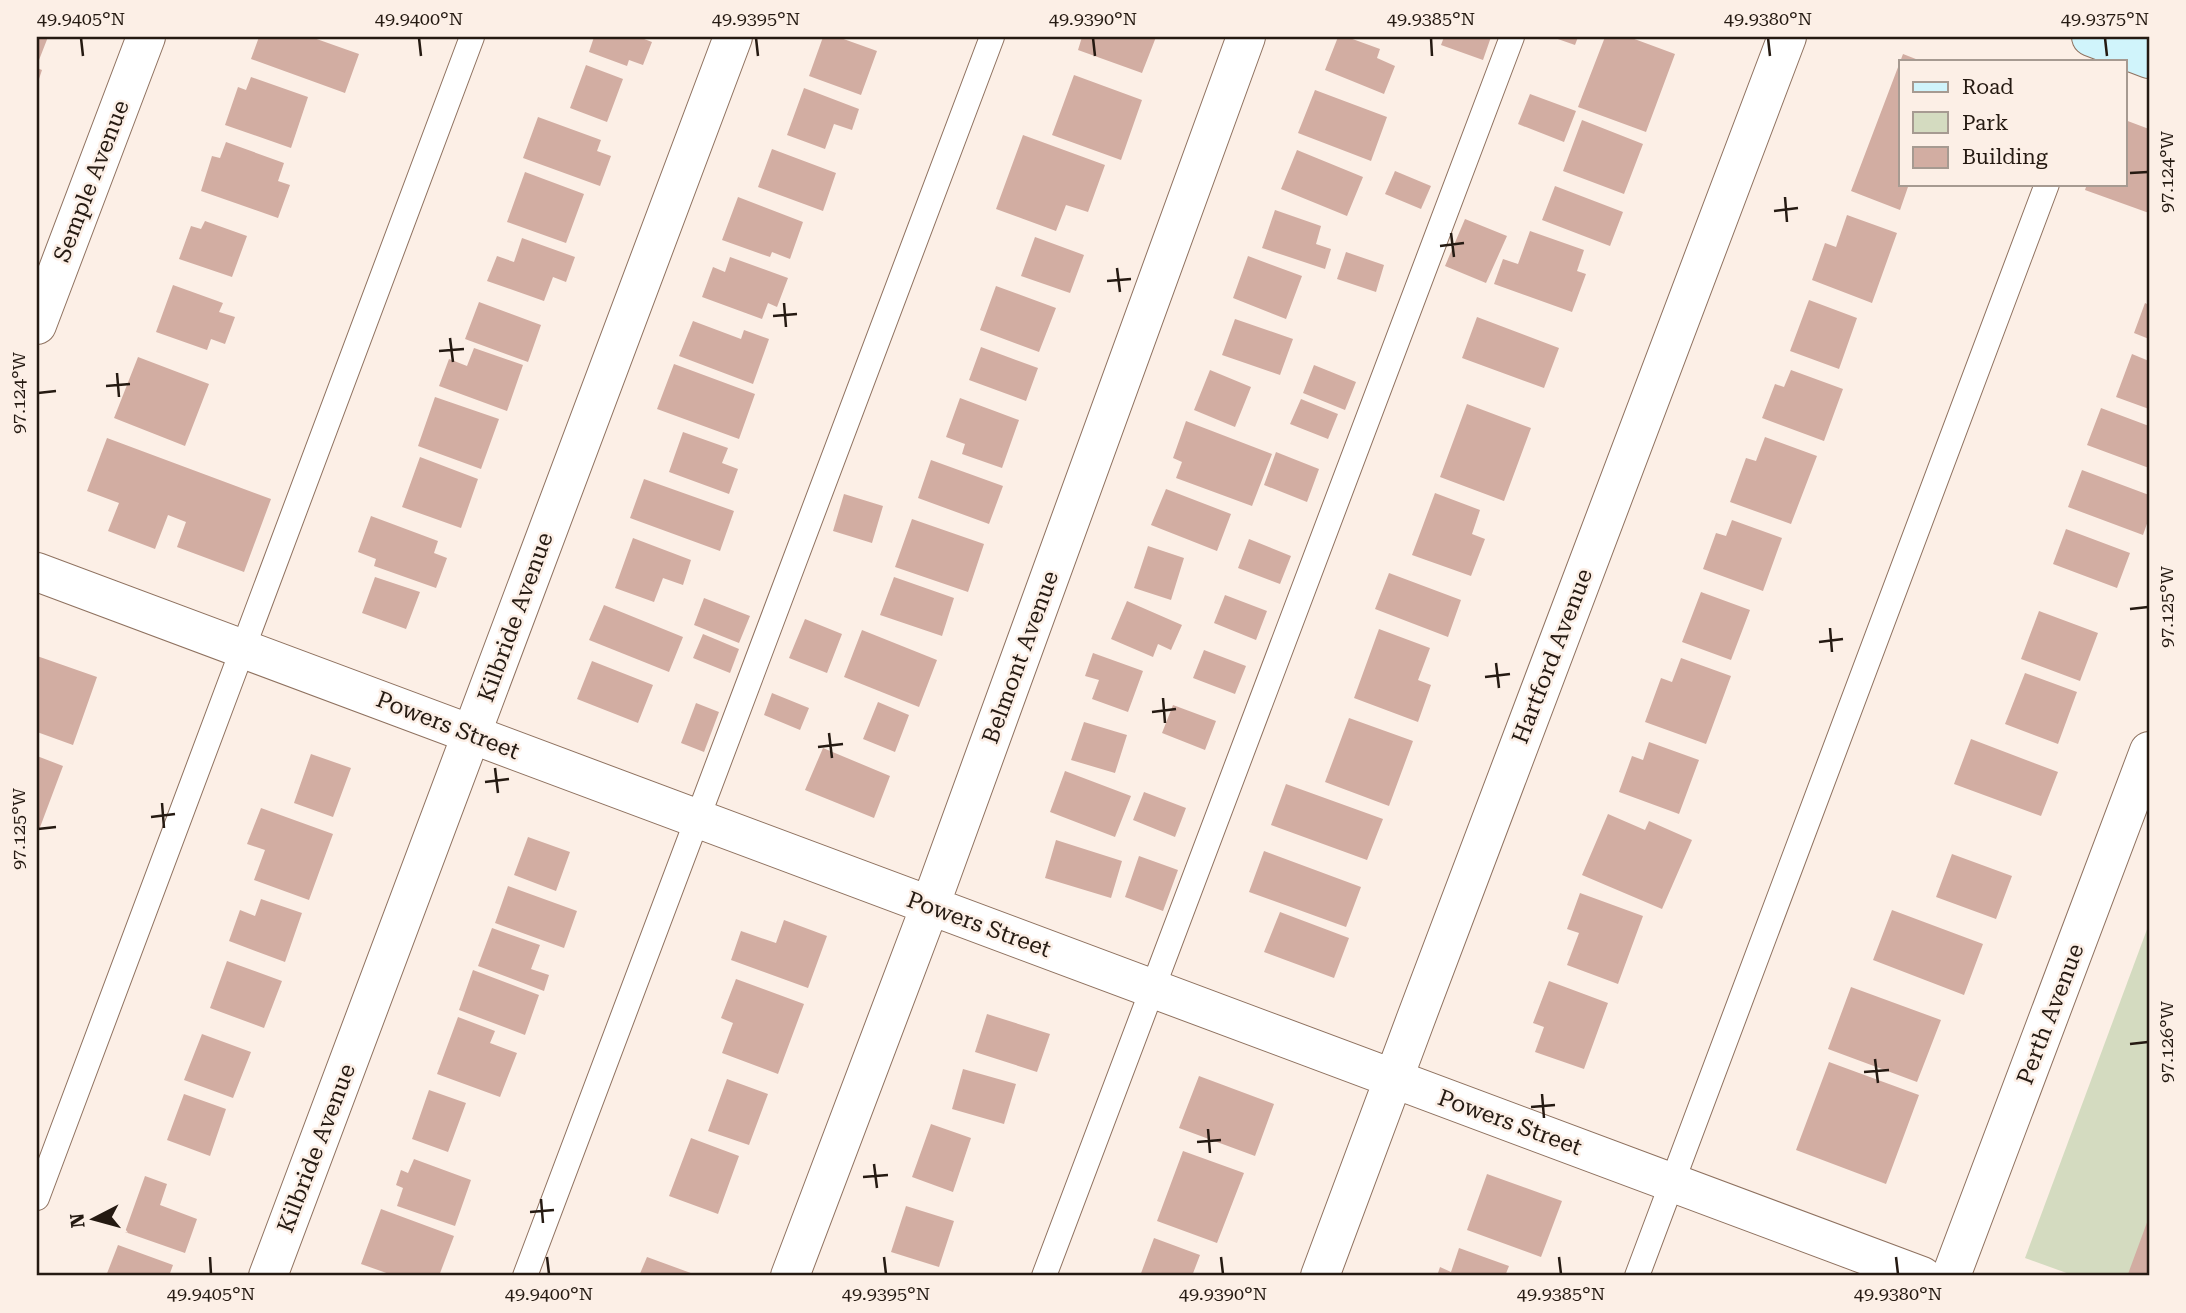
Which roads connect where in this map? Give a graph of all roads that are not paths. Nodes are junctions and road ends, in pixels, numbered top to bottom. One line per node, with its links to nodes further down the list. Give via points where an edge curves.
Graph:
1 (146, 37): 11 (street, Semple Avenue)
2 (471, 37): 13 (lane)
3 (733, 37): 14 (street, Kilbride Avenue)
4 (992, 37): 16 (lane)
5 (1246, 37): 17 (street, Belmont Avenue)
6 (1512, 37): 18 (lane)
7 (1787, 37): 19 (street, Hartford Avenue)
8 (2097, 44): 9 (main road)
9 (2149, 59)
10 (2047, 186): 20 (lane)
11 (37, 326)
12 (37, 572): 13 (street, Powers Street)
13 (243, 649): 14 (street, Powers Street); 21 (lane)
14 (472, 734): 16 (street, Powers Street); 22 (street, Kilbride Avenue)
15 (2149, 751): 29 (street, Perth Avenue)
16 (696, 818): 17 (street, Powers Street); 23 (lane)
17 (930, 906): 18 (street, Powers Street); 24 (street, Belmont Avenue)
18 (1152, 989): 19 (street, Powers Street); 25 (lane)
19 (1393, 1079): 20 (street, Powers Street); 26 (street, Hartford Avenue)
20 (1672, 1183): 27 (lane); 28 (street, Powers Street)
21 (37, 1198)
22 (268, 1276)
23 (525, 1276)
24 (790, 1276)
25 (1044, 1276)
26 (1320, 1276)
27 (1637, 1276)
28 (1922, 1276)
29 (1951, 1276)

